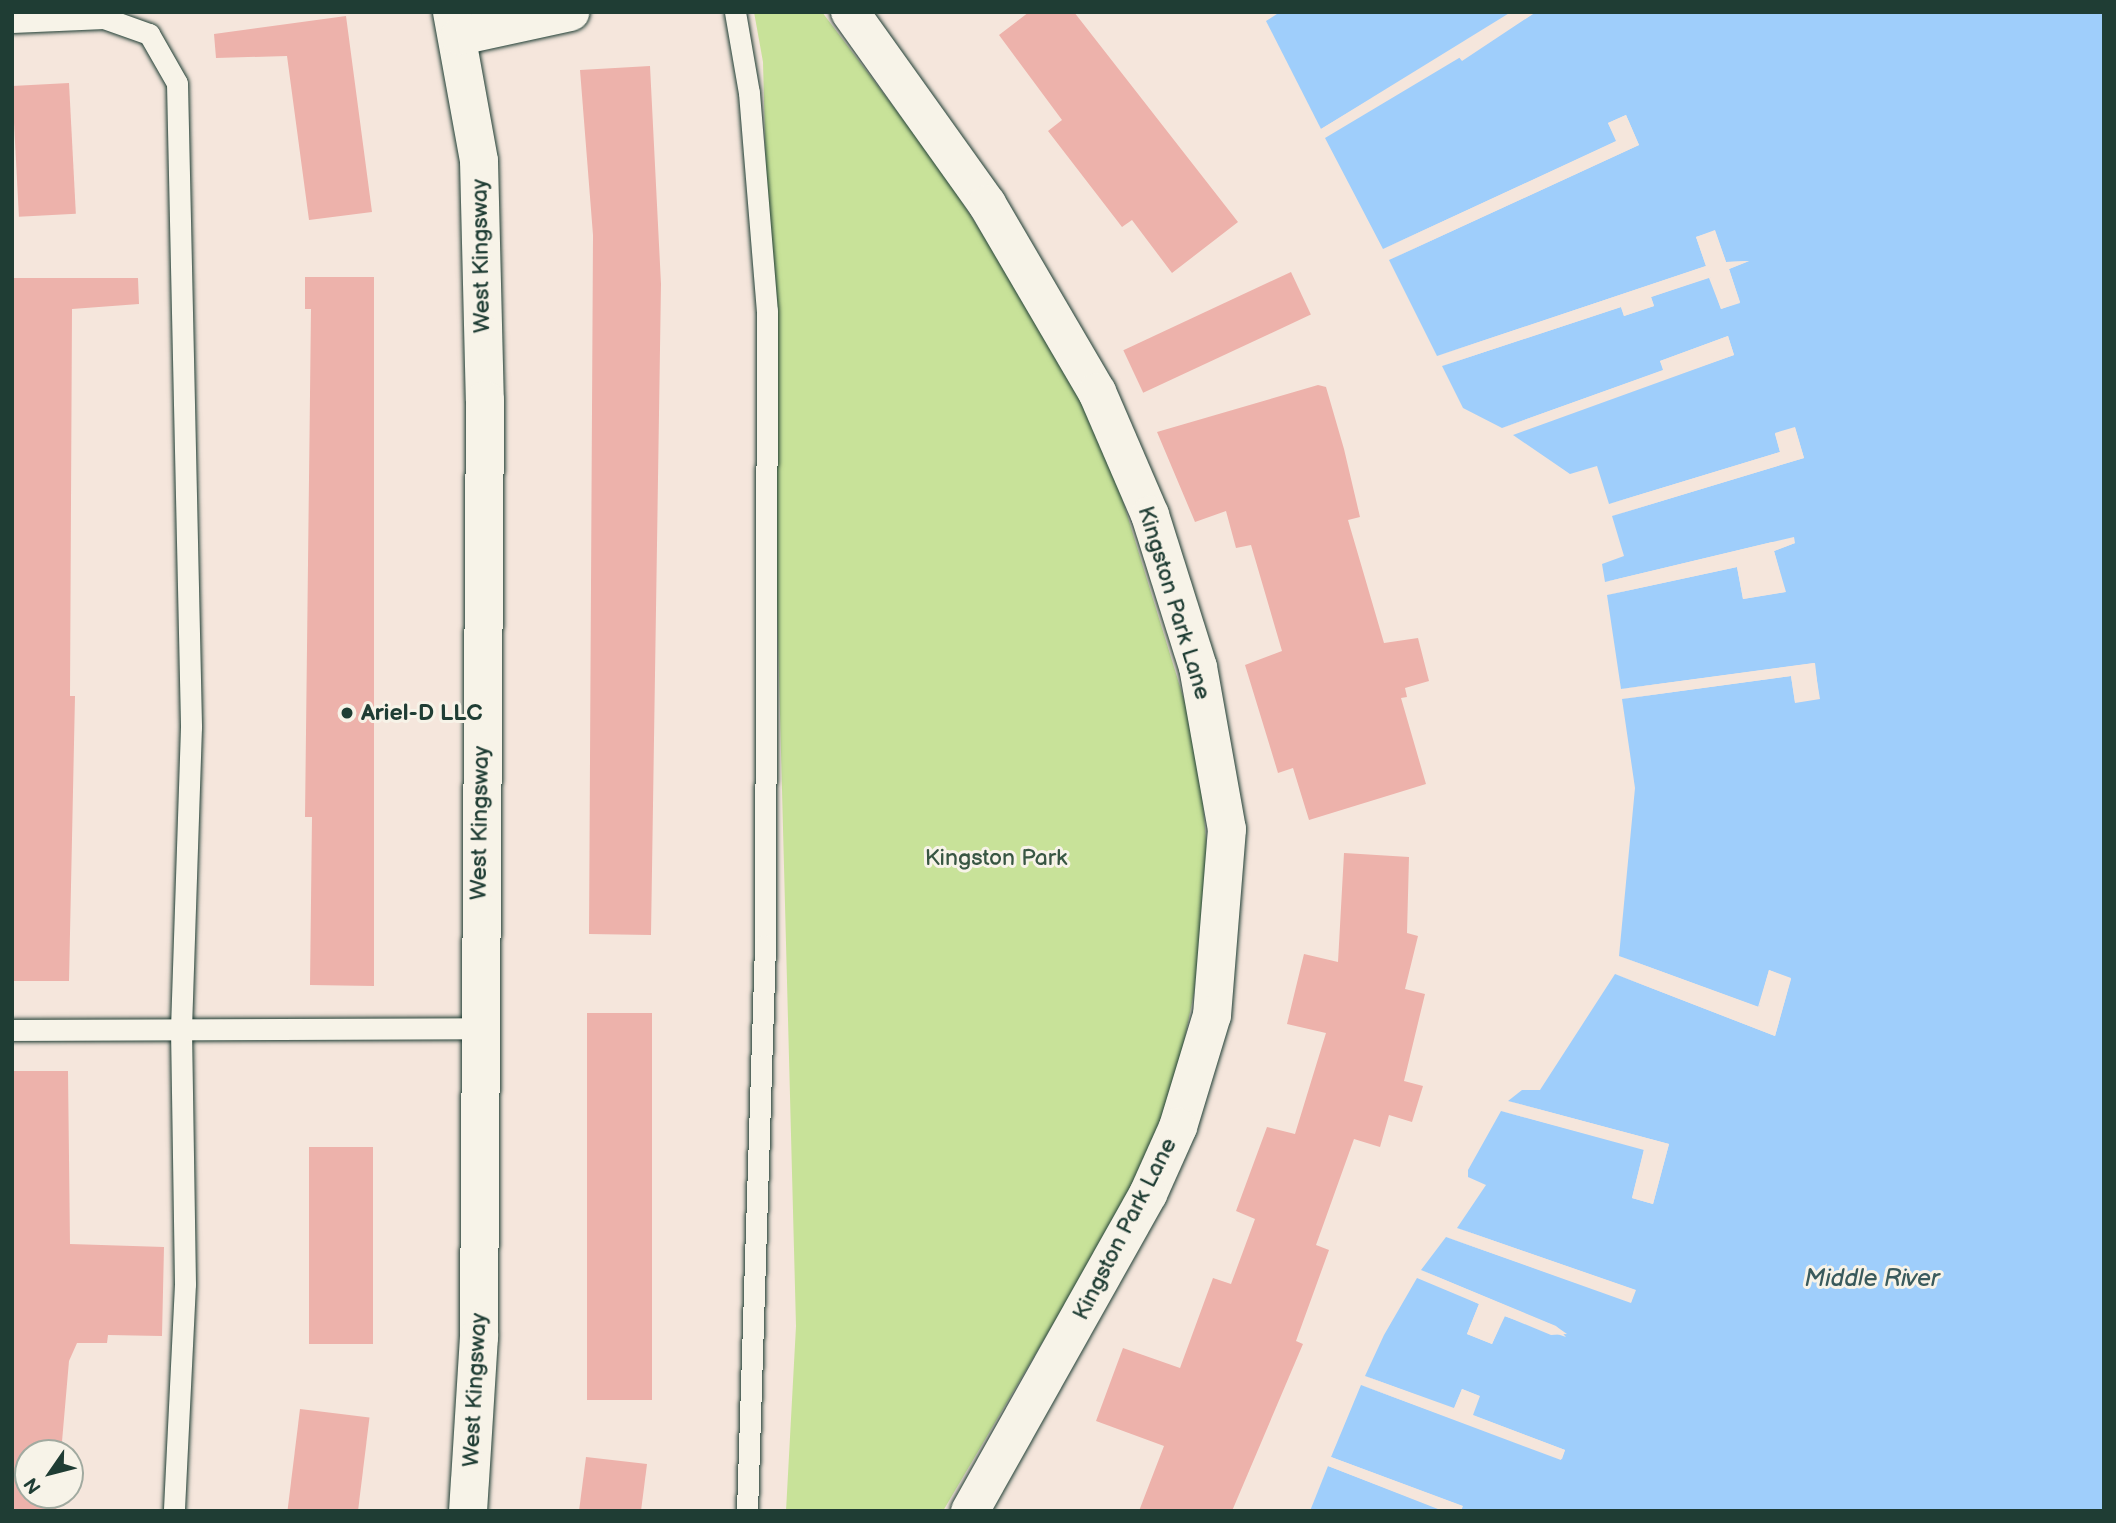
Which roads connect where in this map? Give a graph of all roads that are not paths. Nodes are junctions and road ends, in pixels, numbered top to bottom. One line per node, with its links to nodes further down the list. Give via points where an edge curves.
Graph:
1 (570, 12): 5 (street)
2 (735, 12): 11 (lane, via 748,93 767,312 765,945)
3 (850, 12): 12 (street, Kingston Park Lane, via 987,204 1097,392 1150,515 1198,667 1227,829 1212,1015 1178,1127 1148,1194)
4 (12, 22): 7 (lane, via 104,18 149,34 177,83 191,714)
5 (456, 24): 6 (street, West Kingsway, via 479,161 485,400)
6 (478, 1028): 7 (lane); 10 (street, West Kingsway, via 479,1337)
7 (181, 1029): 8 (lane); 9 (lane, via 185,1284)
8 (12, 1030)
9 (174, 1511)
10 (468, 1511)
11 (747, 1511)
12 (970, 1511)

